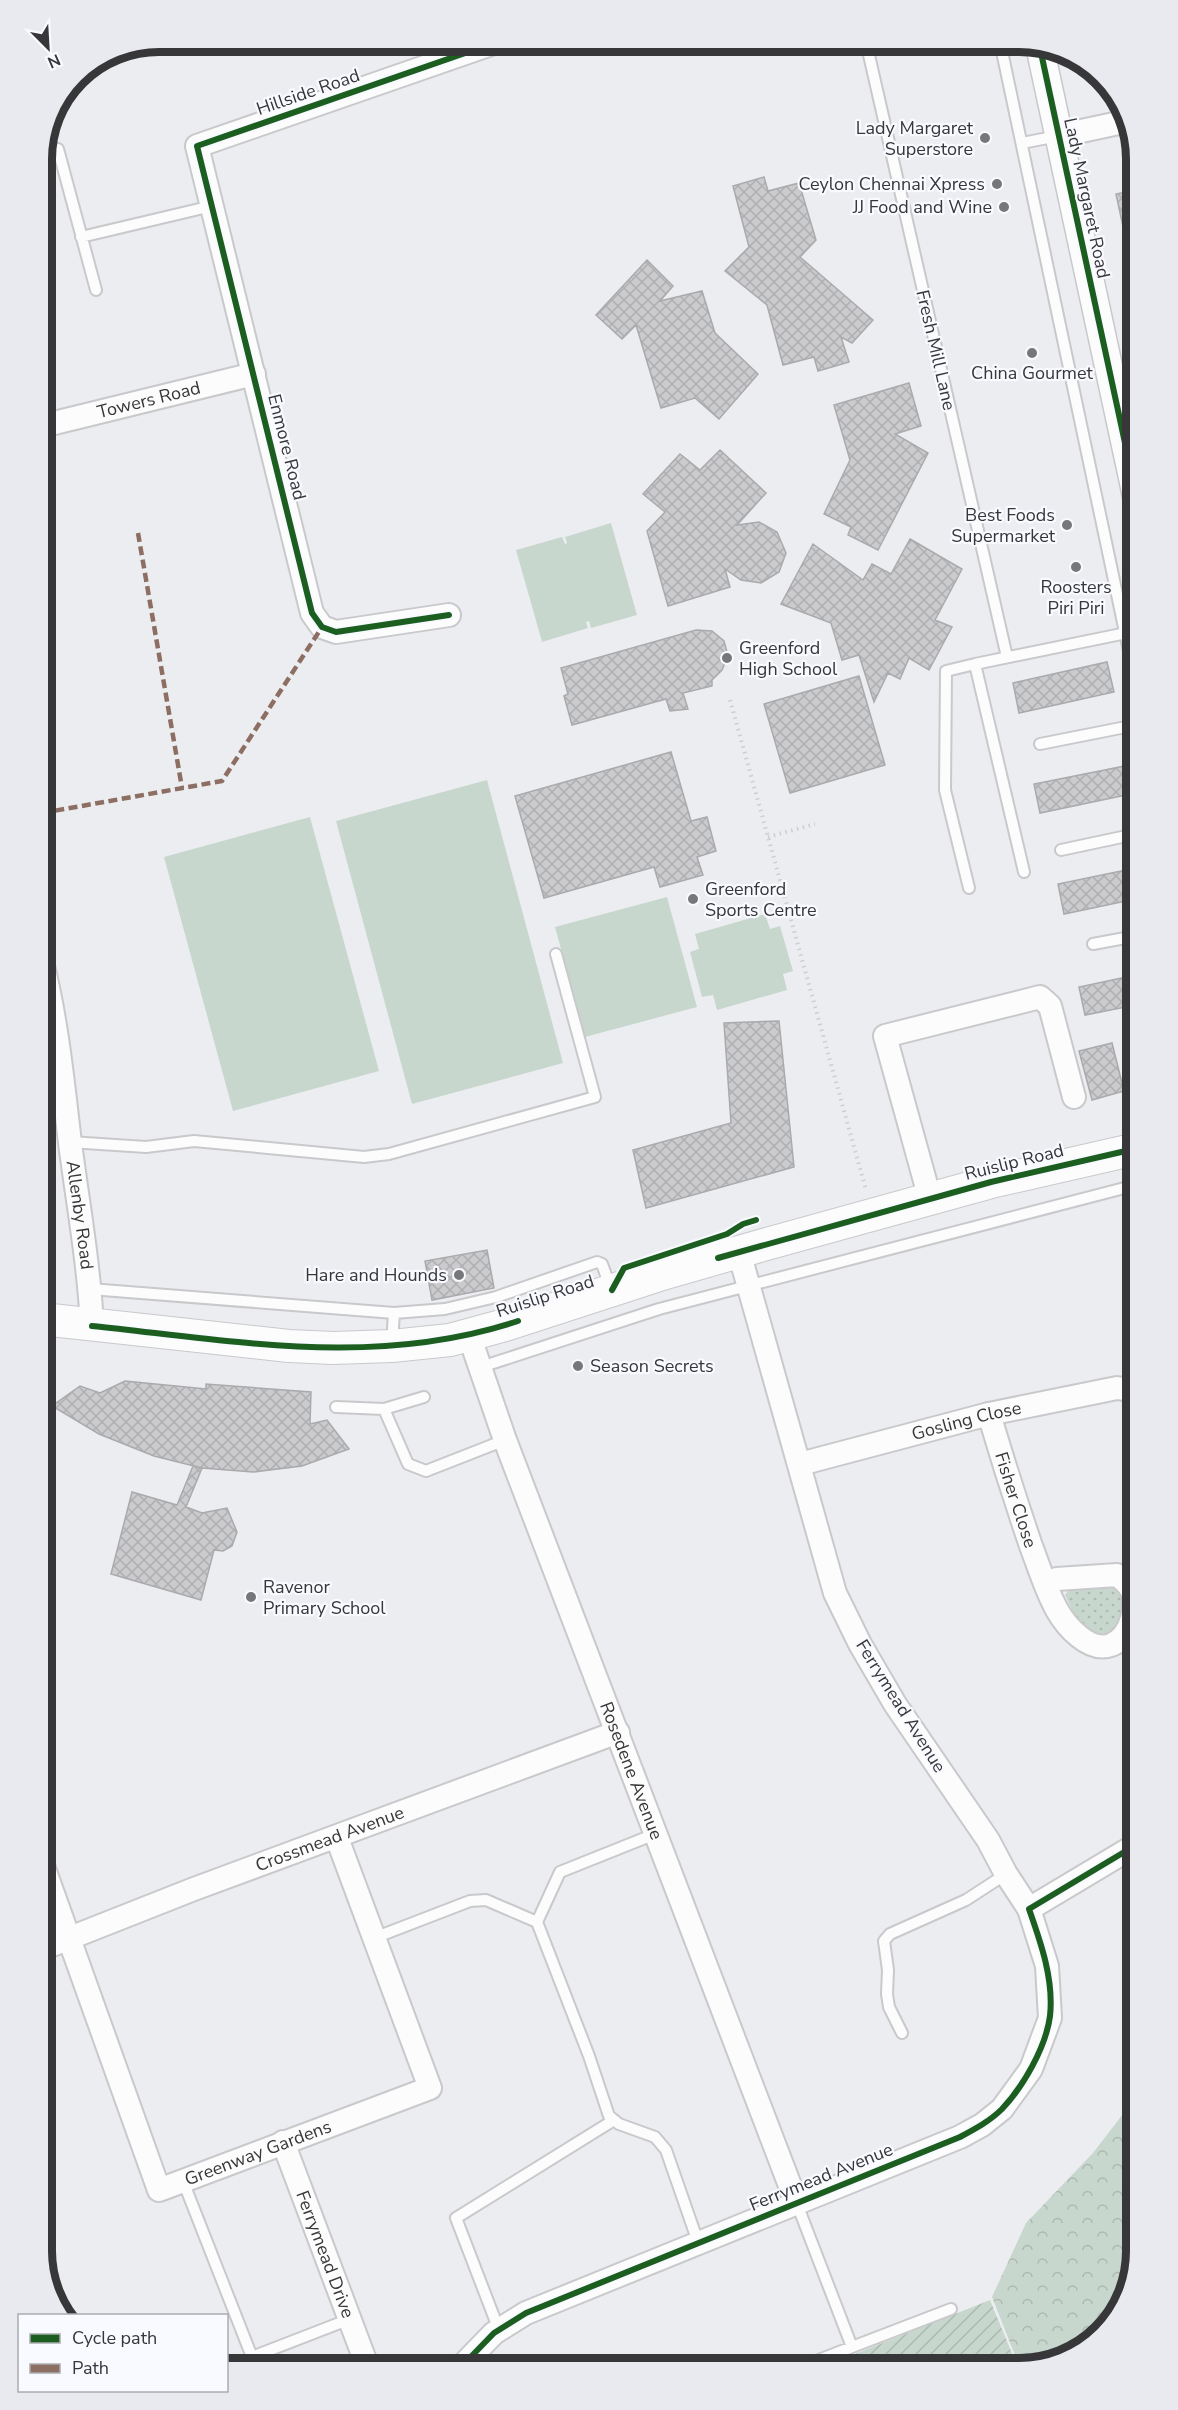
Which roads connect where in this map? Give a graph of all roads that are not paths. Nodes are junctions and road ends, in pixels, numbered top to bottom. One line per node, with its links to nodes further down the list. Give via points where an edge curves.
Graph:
1 (467, 52): 8 (street, Hillside Road)
2 (868, 53): 19 (lane, Fresh Mill Lane)
3 (1002, 53): 7 (lane)
4 (1042, 56): 6 (street, Lady Margaret Road)
5 (1119, 125): 6 (street)
6 (1058, 136): 7 (lane); 15 (street, Lady Margaret Road)
7 (1022, 142): 16 (lane)
8 (197, 146): 10 (street, Enmore Road)
9 (58, 149): 11 (lane)
10 (212, 206): 11 (lane); 13 (street, Enmore Road)
11 (81, 237): 12 (lane)
12 (96, 290)
13 (254, 374): 14 (street, Towers Road); 17 (street, Enmore Road, via 312,613 322,627 336,632)
14 (53, 423)
15 (1126, 437)
16 (1126, 614)
17 (449, 615)
18 (1126, 633): 19 (lane)
19 (1006, 657): 20 (lane)
20 (975, 664): 25 (lane); 26 (lane, via 946,671 945,790)
21 (1126, 726): 22 (lane)
22 (1040, 744)
23 (1126, 836): 24 (lane)
24 (1060, 850)
25 (1024, 872)
26 (969, 888)
27 (1126, 938): 28 (lane)
28 (1093, 945)
29 (556, 954): 32 (lane, via 595,1097 389,1154 364,1157 194,1141 147,1147)
30 (53, 1008): 32 (street, Allenby Road)
31 (1074, 1097): 35 (street, via 1050,1006 1040,997 885,1036)
32 (70, 1142): 38 (street, Allenby Road)
33 (1126, 1151): 35 (main road, Ruislip Road, via 989,1178)
34 (1126, 1188): 37 (lane)
35 (930, 1199): 36 (main road, Ruislip Road)
36 (739, 1252): 37 (street, Ferrymead Avenue); 39 (main road, Ruislip Road, via 612,1290)
37 (749, 1286): 45 (lane, via 659,1309); 52 (street, Ferrymead Avenue)
38 (90, 1289): 40 (lane); 42 (street, Allenby Road)
39 (500, 1310): 40 (lane); 43 (main road, Ruislip Road)
40 (394, 1313): 44 (lane)
41 (52, 1320): 42 (main road, Ruislip Road)
42 (92, 1326): 44 (main road, Ruislip Road, via 289,1346)
43 (469, 1335): 44 (main road, Ruislip Road); 45 (street, Rosedene Avenue)
44 (392, 1346)
45 (481, 1366): 51 (street, Rosedene Avenue)
46 (1126, 1389): 50 (street, Gosling Close)
47 (424, 1397): 49 (lane)
48 (336, 1407): 49 (lane)
49 (384, 1409): 51 (lane, via 408,1464 426,1471)
50 (989, 1414): 52 (street, Gosling Close); 53 (street, Fisher Close)
51 (505, 1440): 54 (street, Rosedene Avenue)
52 (800, 1464): 58 (street, Ferrymead Avenue, via 836,1593 860,1644 895,1704 988,1840)
53 (1045, 1584)
54 (618, 1732): 55 (street, Rosedene Avenue); 56 (street, Crossmead Avenue)
55 (655, 1834): 61 (lane, via 560,1872); 69 (street, Rosedene Avenue)
56 (337, 1838): 62 (street, Greenway Gardens); 63 (street, Crossmead Avenue)
57 (1126, 1851): 60 (street)
58 (1006, 1874): 60 (street, Ferrymead Avenue); 65 (lane, via 966,1900 890,1934 884,1941 889,2007)
59 (52, 1891): 63 (street, Greenway Gardens)
60 (1029, 1909): 69 (street, Ferrymead Avenue, via 1047,1966 1050,2018 1031,2069 1018,2089 989,2120 960,2137)
61 (537, 1922): 62 (lane, via 486,1900 470,1901); 66 (lane, via 609,2116)
62 (374, 1938): 67 (street, Greenway Gardens, via 430,2088)
63 (70, 1939): 64 (street, Crossmead Avenue); 68 (street, Greenway Gardens, via 159,2190)
64 (52, 1945)
65 (902, 2033)
66 (614, 2120): 70 (lane, via 655,2137 666,2150); 73 (lane, via 456,2218)
67 (283, 2142): 68 (street, Greenway Gardens); 72 (street, Ferrymead Drive)
68 (183, 2181): 75 (lane)
69 (797, 2204): 70 (street, Ferrymead Avenue); 74 (lane)
70 (698, 2242): 73 (street, Ferrymead Avenue, via 526,2313)
71 (951, 2309): 74 (lane)
72 (350, 2319): 75 (lane); 76 (street, Ferrymead Drive)
73 (499, 2330): 77 (street, Ferrymead Avenue)
74 (852, 2347): 78 (lane)
75 (252, 2357)
76 (364, 2357)
77 (471, 2357)
78 (824, 2358)

